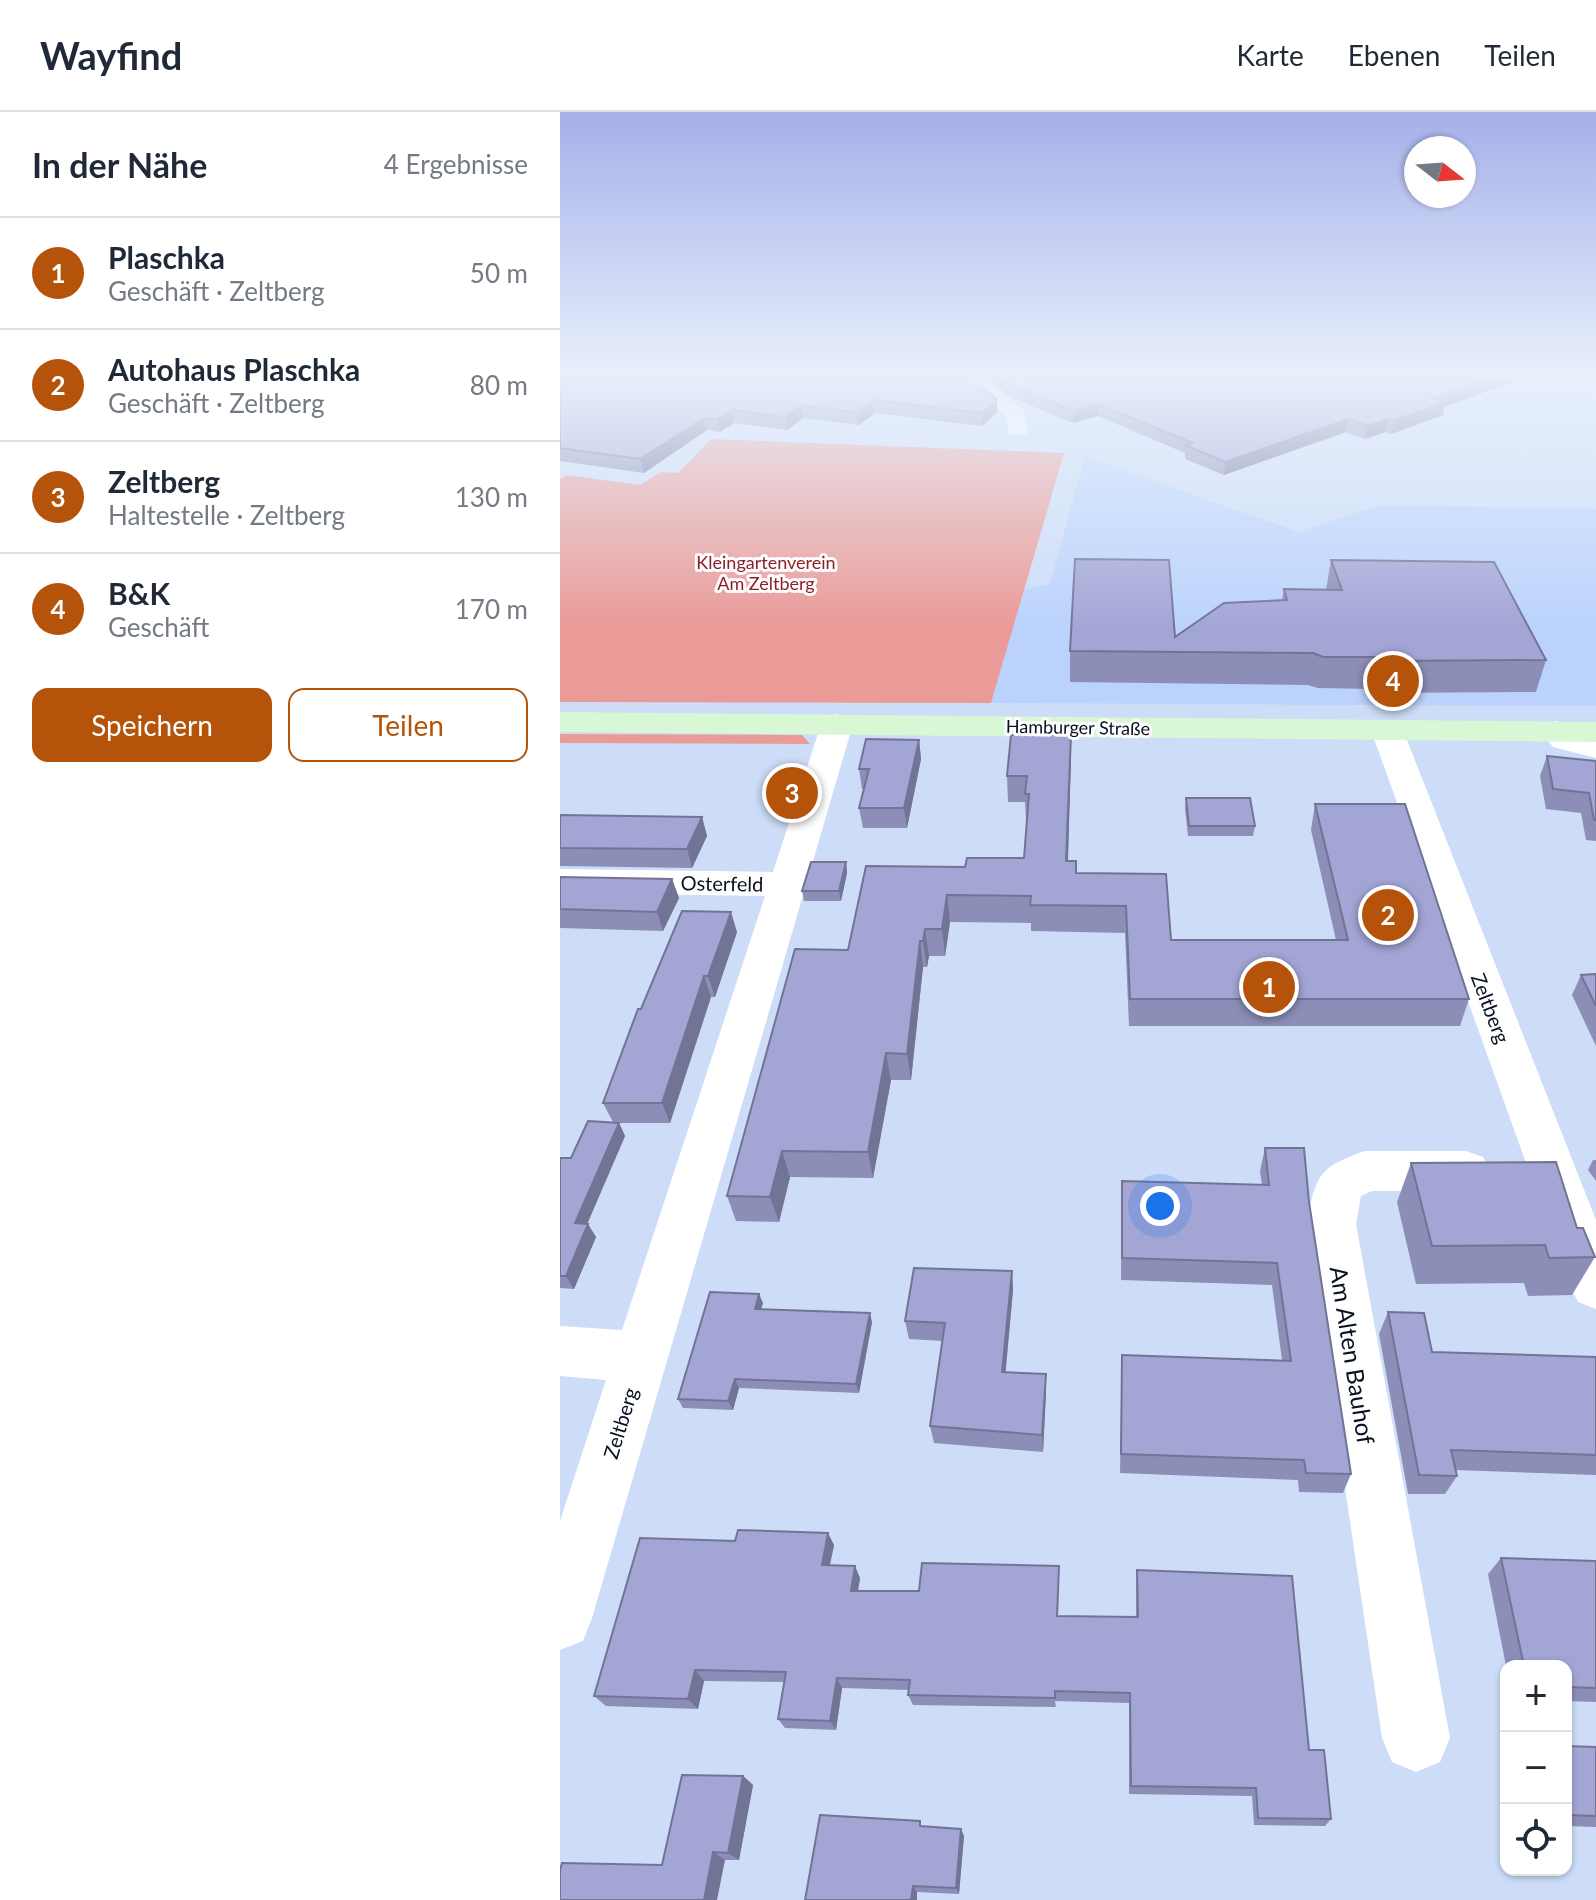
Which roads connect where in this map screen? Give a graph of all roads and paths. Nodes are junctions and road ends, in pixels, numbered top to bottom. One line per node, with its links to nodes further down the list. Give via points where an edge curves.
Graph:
1 (560, 722): 2 (main road, Hamburger Straße)
2 (837, 724): 3 (main road, Hamburger Straße); 8 (street, Zeltberg)
3 (1387, 730): 4 (main road, Hamburger Straße); 9 (street, Zeltberg)
4 (1556, 731): 5 (main road, Hamburger Straße); 6 (street, via 1564,740)
5 (1596, 732)
6 (1596, 748)
7 (560, 881): 8 (street, Osterfeld)
8 (788, 884): 12 (street, Zeltberg)
9 (1552, 1170): 10 (street, Zeltberg); 14 (street, Am Alten Bauhof, via 1365,1171 1339,1185 1331,1224)
10 (1596, 1286)
11 (560, 1351): 12 (street)
12 (642, 1357): 13 (street, Zeltberg)
13 (560, 1618)
14 (1416, 1738)

